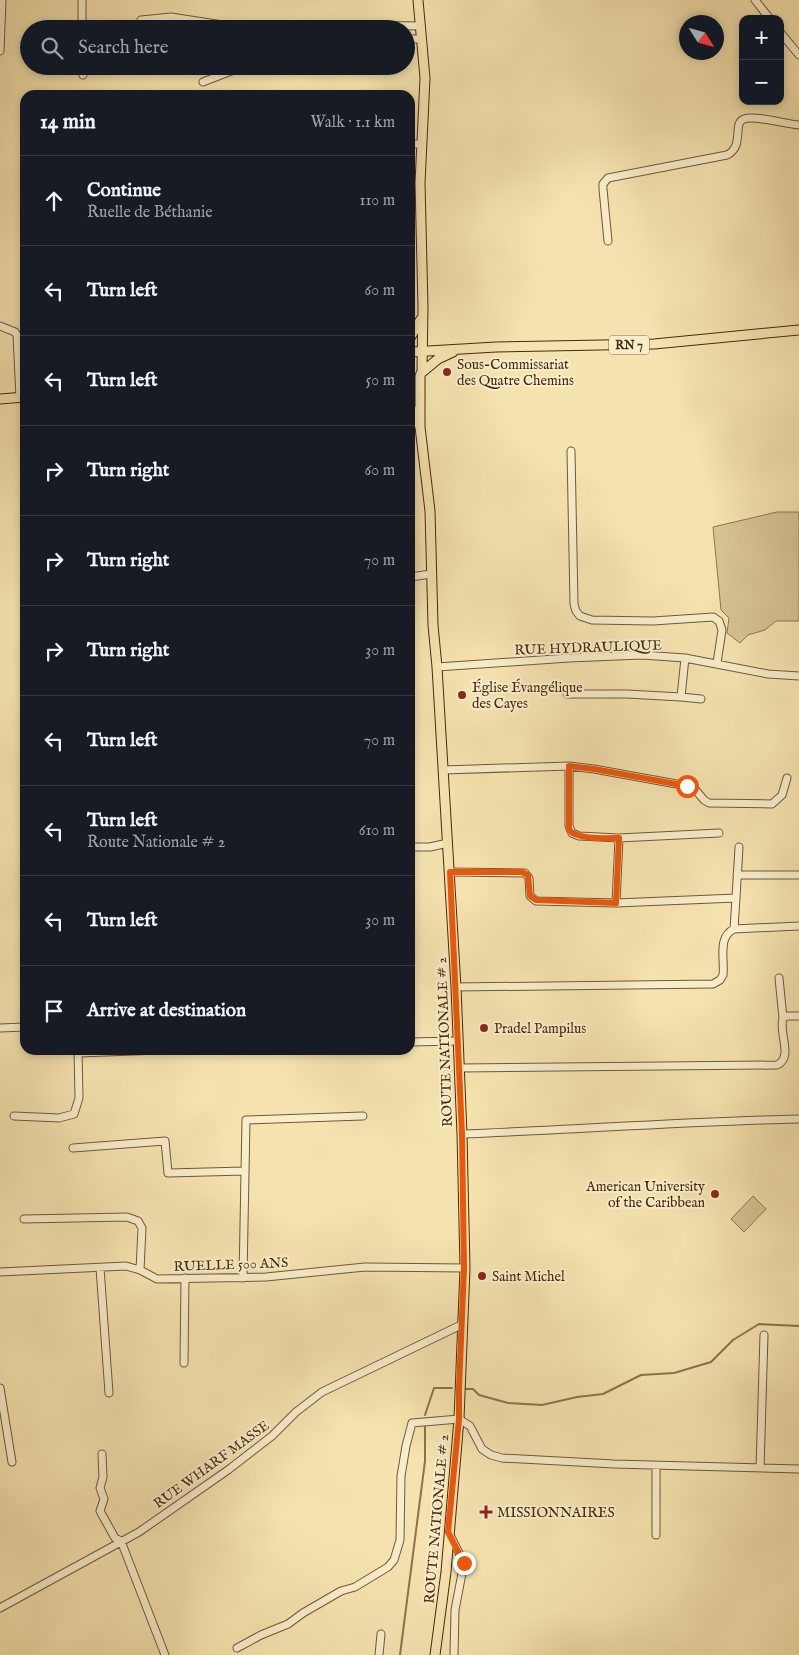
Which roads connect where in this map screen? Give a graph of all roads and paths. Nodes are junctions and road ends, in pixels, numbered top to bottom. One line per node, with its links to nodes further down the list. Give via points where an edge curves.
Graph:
1 (2, 0): 14 (street)
2 (82, 0): 6 (street)
3 (418, 0): 10 (main road, ROUTE NATIONALE # 2)
4 (755, 0): 5 (street)
5 (767, 15)
6 (82, 20)
7 (141, 20): 8 (street, via 171,17)
8 (190, 20)
9 (415, 26): 10 (street)
10 (421, 26): 13 (main road, ROUTE NATIONALE # 2)
11 (784, 37): 15 (street)
12 (415, 39): 13 (street)
13 (421, 39): 20 (main road, ROUTE NATIONALE # 2, via 425,78)
14 (0, 51)
15 (799, 55)
16 (221, 75): 17 (street)
17 (203, 82)
18 (799, 125): 21 (street, via 746,118 739,126 736,147 727,155 608,178 602,189)
19 (415, 144): 20 (street)
20 (422, 144): 22 (main road, ROUTE NATIONALE # 2)
21 (608, 241)
22 (423, 317): 24 (main road); 28 (main road, ROUTE NATIONALE # 2)
23 (0, 326): 30 (street, via 17,335)
24 (415, 330)
25 (799, 330): 26 (main road, RN 7, via 654,344)
26 (458, 350): 28 (main road, RN 7); 31 (main road, RN 7)
27 (415, 352): 28 (main road, RN 7)
28 (422, 352): 31 (main road, ROUTE NATIONALE # 2)
29 (415, 356): 31 (main road)
30 (20, 366)
31 (421, 372): 32 (main road); 36 (main road, ROUTE NATIONALE # 2)
32 (415, 379)
33 (20, 397): 34 (main road)
34 (0, 399)
35 (415, 416): 36 (main road, ROUTE NATIONALE # 2)
36 (420, 427): 38 (main road, ROUTE NATIONALE # 2, via 430,511)
37 (571, 451): 41 (street, via 576,611 586,619 624,622 713,617 719,621 722,630)
38 (432, 574): 39 (street); 42 (main road, ROUTE NATIONALE # 2)
39 (415, 576)
40 (685, 658): 41 (street, RUE HYDRAULIQUE); 42 (street, RUE HYDRAULIQUE, via 633,656); 45 (street)
41 (717, 663): 43 (street, RUE HYDRAULIQUE, via 768,674)
42 (437, 667): 48 (main road, ROUTE NATIONALE # 2)
43 (799, 676)
44 (567, 694): 45 (street)
45 (681, 697): 46 (street)
46 (701, 699)
47 (569, 766): 48 (street); 49 (street, via 693,787 709,803 772,804 782,795); 51 (street, via 569,830 579,836)
48 (443, 770): 52 (main road, ROUTE NATIONALE # 2)
49 (787, 778)
50 (719, 832): 51 (street)
51 (619, 838): 59 (street)
52 (448, 844): 54 (street); 55 (main road, ROUTE NATIONALE # 2)
53 (739, 847): 56 (street)
54 (415, 848)
55 (450, 872): 59 (street, via 522,872 528,875 530,896 536,900); 63 (main road, ROUTE NATIONALE # 2)
56 (737, 875): 57 (street); 58 (street)
57 (799, 875)
58 (736, 898): 59 (street); 61 (street)
59 (616, 903)
60 (799, 926): 61 (street)
61 (734, 929): 63 (street, via 729,931 724,942 723,975 713,984)
62 (779, 978): 65 (street)
63 (456, 987): 68 (main road, ROUTE NATIONALE # 2)
64 (799, 1016): 65 (street)
65 (783, 1018): 71 (street, via 781,1026 786,1055 777,1065)
66 (20, 1027): 67 (street)
67 (0, 1028)
68 (458, 1041): 69 (street); 71 (main road, ROUTE NATIONALE # 2)
69 (415, 1042)
70 (78, 1055): 72 (street, via 79,1098 74,1114 59,1118)
71 (459, 1068): 75 (main road, ROUTE NATIONALE # 2)
72 (14, 1116)
73 (362, 1116): 77 (street, via 246,1120)
74 (799, 1119): 75 (street)
75 (462, 1134): 80 (main road, ROUTE NATIONALE # 2)
76 (73, 1148): 77 (street, via 165,1141 168,1172)
77 (245, 1171): 84 (street)
78 (24, 1219): 81 (street, via 127,1218 138,1221 142,1228)
79 (100, 1268): 81 (street, RUELLE 500 ANS, via 126,1266); 82 (street, RUELLE 500 ANS); 89 (street)
80 (464, 1268): 84 (street, RUELLE 500 ANS, via 365,1267); 85 (main road, ROUTE NATIONALE # 2)
81 (140, 1270): 83 (street, RUELLE 500 ANS, via 157,1279)
82 (0, 1272)
83 (185, 1278): 84 (street, RUELLE 500 ANS); 87 (street)
84 (243, 1278)
85 (461, 1326): 90 (main road, ROUTE NATIONALE # 2); 98 (street, RUE WHARF MASSE, via 322,1392 228,1470)
86 (764, 1335): 94 (street)
87 (184, 1363)
88 (0, 1388): 92 (street)
89 (109, 1393)
90 (459, 1419): 93 (street, via 470,1426 482,1449 502,1458); 96 (main road, ROUTE NATIONALE # 2); 101 (street, via 412,1423 401,1476 400,1540 394,1560 388,1567 288,1624)
91 (102, 1454): 98 (street, via 100,1488 104,1499 100,1511)
92 (12, 1462)
93 (656, 1466): 94 (street); 97 (street)
94 (760, 1468): 95 (street)
95 (799, 1469)
96 (448, 1532): 104 (main road, ROUTE NATIONALE # 2); 105 (street, via 464,1563 455,1610)
97 (656, 1535)
98 (121, 1541): 99 (street, RUE WHARF MASSE); 102 (street)
99 (0, 1608)
100 (381, 1634): 103 (street)
101 (237, 1648)
102 (166, 1655)
103 (379, 1655)
104 (435, 1655)
105 (454, 1655)

